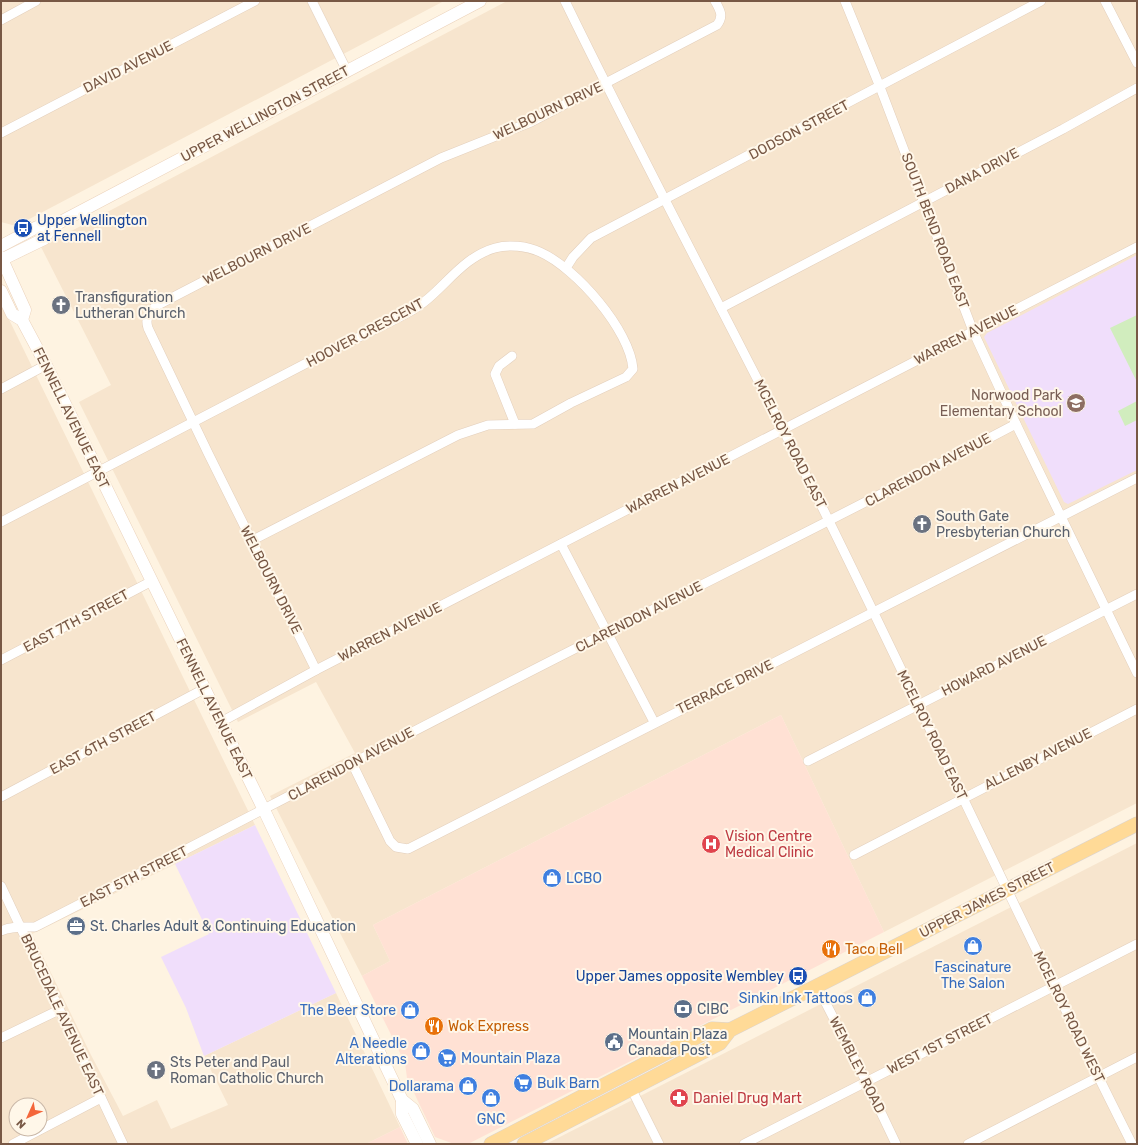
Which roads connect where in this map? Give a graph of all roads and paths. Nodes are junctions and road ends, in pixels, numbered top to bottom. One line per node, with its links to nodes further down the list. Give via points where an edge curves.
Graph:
1 (36, 1): 10 (street)
2 (255, 1): 16 (street, DAVID AVENUE)
3 (312, 1): 12 (street)
4 (480, 1): 12 (main road, UPPER WELLINGTON STREET)
5 (564, 1): 13 (street, MCELROY ROAD EAST)
6 (715, 1): 13 (street, WELBOURN DRIVE, via 721,12 718,25)
7 (845, 1): 14 (street, SOUTH BEND ROAD EAST)
8 (1041, 1): 14 (street, DODSON STREET)
9 (1105, 1): 11 (street)
10 (1, 20)
11 (1137, 63)
12 (347, 71): 19 (main road, UPPER WELLINGTON STREET)
13 (605, 84): 17 (street, MCELROY ROAD EAST); 31 (street, WELBOURN DRIVE, via 531,122 441,158 153,308 147,317 148,328)
14 (880, 87): 17 (street, DODSON STREET); 18 (street, SOUTH BEND ROAD EAST)
15 (1137, 88): 18 (street, DANA DRIVE)
16 (1, 133)
17 (664, 201): 23 (street, DODSON STREET, via 591,238); 25 (street, MCELROY ROAD EAST)
18 (924, 202): 25 (street, DANA DRIVE); 27 (street, SOUTH BEND ROAD EAST)
19 (51, 227): 20 (main road, UPPER WELLINGTON STREET, via 37,227); 22 (main road, UPPER WELLINGTON STREET, via 44,239)
20 (1, 246)
21 (1137, 247): 27 (street, WARREN AVENUE)
22 (1, 259): 26 (main road, FENNELL AVENUE EAST, via 25,310)
23 (566, 268): 31 (street, HOOVER CRESCENT, via 540,252 516,246 495,248 474,257 423,304); 32 (street, HOOVER CRESCENT, via 602,305 622,336 632,359 633,369 626,378 533,424)
24 (1, 291): 26 (main road, FENNELL AVENUE EAST, via 12,314)
25 (721, 308): 34 (street, MCELROY ROAD EAST)
26 (22, 320): 29 (main road, FENNELL AVENUE EAST)
27 (973, 331): 33 (street, SOUTH BEND ROAD EAST); 34 (street, WARREN AVENUE)
28 (512, 356): 32 (street, via 499,366 495,374)
29 (46, 366): 30 (street); 35 (main road, FENNELL AVENUE EAST)
30 (1, 389)
31 (193, 422): 35 (street, HOOVER CRESCENT); 40 (street, WELBOURN DRIVE)
32 (515, 424): 40 (street, HOOVER CRESCENT, via 488,425 458,435)
33 (1016, 424): 37 (street, SOUTH BEND ROAD EAST); 39 (street, CLARENDON AVENUE)
34 (783, 430): 39 (street, MCELROY ROAD EAST); 41 (street, WARREN AVENUE)
35 (97, 472): 38 (street, HOOVER CRESCENT); 42 (main road, FENNELL AVENUE EAST)
36 (1137, 478): 37 (street, TERRACE DRIVE)
37 (1062, 516): 44 (street, SOUTH BEND ROAD EAST); 45 (street, TERRACE DRIVE)
38 (1, 522)
39 (829, 522): 45 (street, MCELROY ROAD EAST); 46 (street, CLARENDON AVENUE)
40 (251, 541): 48 (street, WELBOURN DRIVE)
41 (561, 544): 46 (street); 48 (street, WARREN AVENUE)
42 (152, 581): 47 (street, EAST 7TH STREET); 50 (main road, FENNELL AVENUE EAST)
43 (1137, 594): 44 (street, HOWARD AVENUE)
44 (1106, 610): 49 (street, SOUTH BEND ROAD EAST); 51 (street, HOWARD AVENUE)
45 (873, 613): 51 (street, MCELROY ROAD EAST); 54 (street, TERRACE DRIVE)
46 (606, 633): 54 (street); 56 (street, CLARENDON AVENUE)
47 (1, 660)
48 (316, 670): 53 (street, WARREN AVENUE)
49 (1137, 673)
50 (204, 688): 53 (main road, FENNELL AVENUE EAST); 57 (street, EAST 6TH STREET)
51 (918, 705): 55 (street, HOWARD AVENUE); 58 (street, MCELROY ROAD EAST)
52 (1137, 709): 58 (street, ALLENBY AVENUE)
53 (221, 722): 59 (main road, FENNELL AVENUE EAST)
54 (654, 722): 56 (street, TERRACE DRIVE, via 408,849 396,847 390,841)
55 (808, 762)
56 (352, 763): 59 (street, CLARENDON AVENUE)
57 (1, 797)
58 (962, 797): 61 (street, ALLENBY AVENUE); 63 (street, MCELROY ROAD EAST)
59 (264, 810): 64 (street, EAST 5TH STREET, via 35,927); 77 (main road, FENNELL AVENUE EAST)
60 (1137, 824): 63 (main road, UPPER JAMES STREET)
61 (854, 855)
62 (1, 886): 64 (street, BRUCEDALE AVENUE EAST)
63 (1007, 890): 67 (main road, UPPER JAMES STREET); 68 (street, MCELROY ROAD WEST)
64 (20, 927): 65 (street, EAST 5TH STREET); 69 (street, BRUCEDALE AVENUE EAST)
65 (1, 931)
66 (1137, 944): 68 (street, WEST 1ST STREET)
67 (817, 986): 70 (main road, UPPER JAMES STREET); 74 (street, WEMBLEY ROAD)
68 (1054, 987): 73 (street, MCELROY ROAD WEST); 74 (street, WEST 1ST STREET)
69 (59, 1010): 71 (street); 76 (street, BRUCEDALE AVENUE EAST)
70 (730, 1030): 75 (main road, UPPER JAMES STREET, via 720,1043); 82 (main road, UPPER JAMES STREET, via 712,1029)
71 (1, 1038)
72 (1137, 1057): 73 (street)
73 (1098, 1077): 87 (street); 88 (street, MCELROY ROAD WEST)
74 (866, 1081): 85 (street, WEST 1ST STREET); 86 (street, WEMBLEY ROAD)
75 (632, 1088): 83 (main road, UPPER JAMES STREET); 84 (street)
76 (101, 1098): 78 (street); 79 (street, BRUCEDALE AVENUE EAST)
77 (402, 1100): 80 (main road, FENNELL AVENUE EAST, via 402,1114); 81 (main road, FENNELL AVENUE EAST, via 413,1109)
78 (13, 1144)
79 (123, 1144)
80 (417, 1144)
81 (430, 1144)
82 (491, 1144)
83 (524, 1144)
84 (659, 1144)
85 (744, 1144)
86 (896, 1144)
87 (968, 1144)
88 (1132, 1144)

